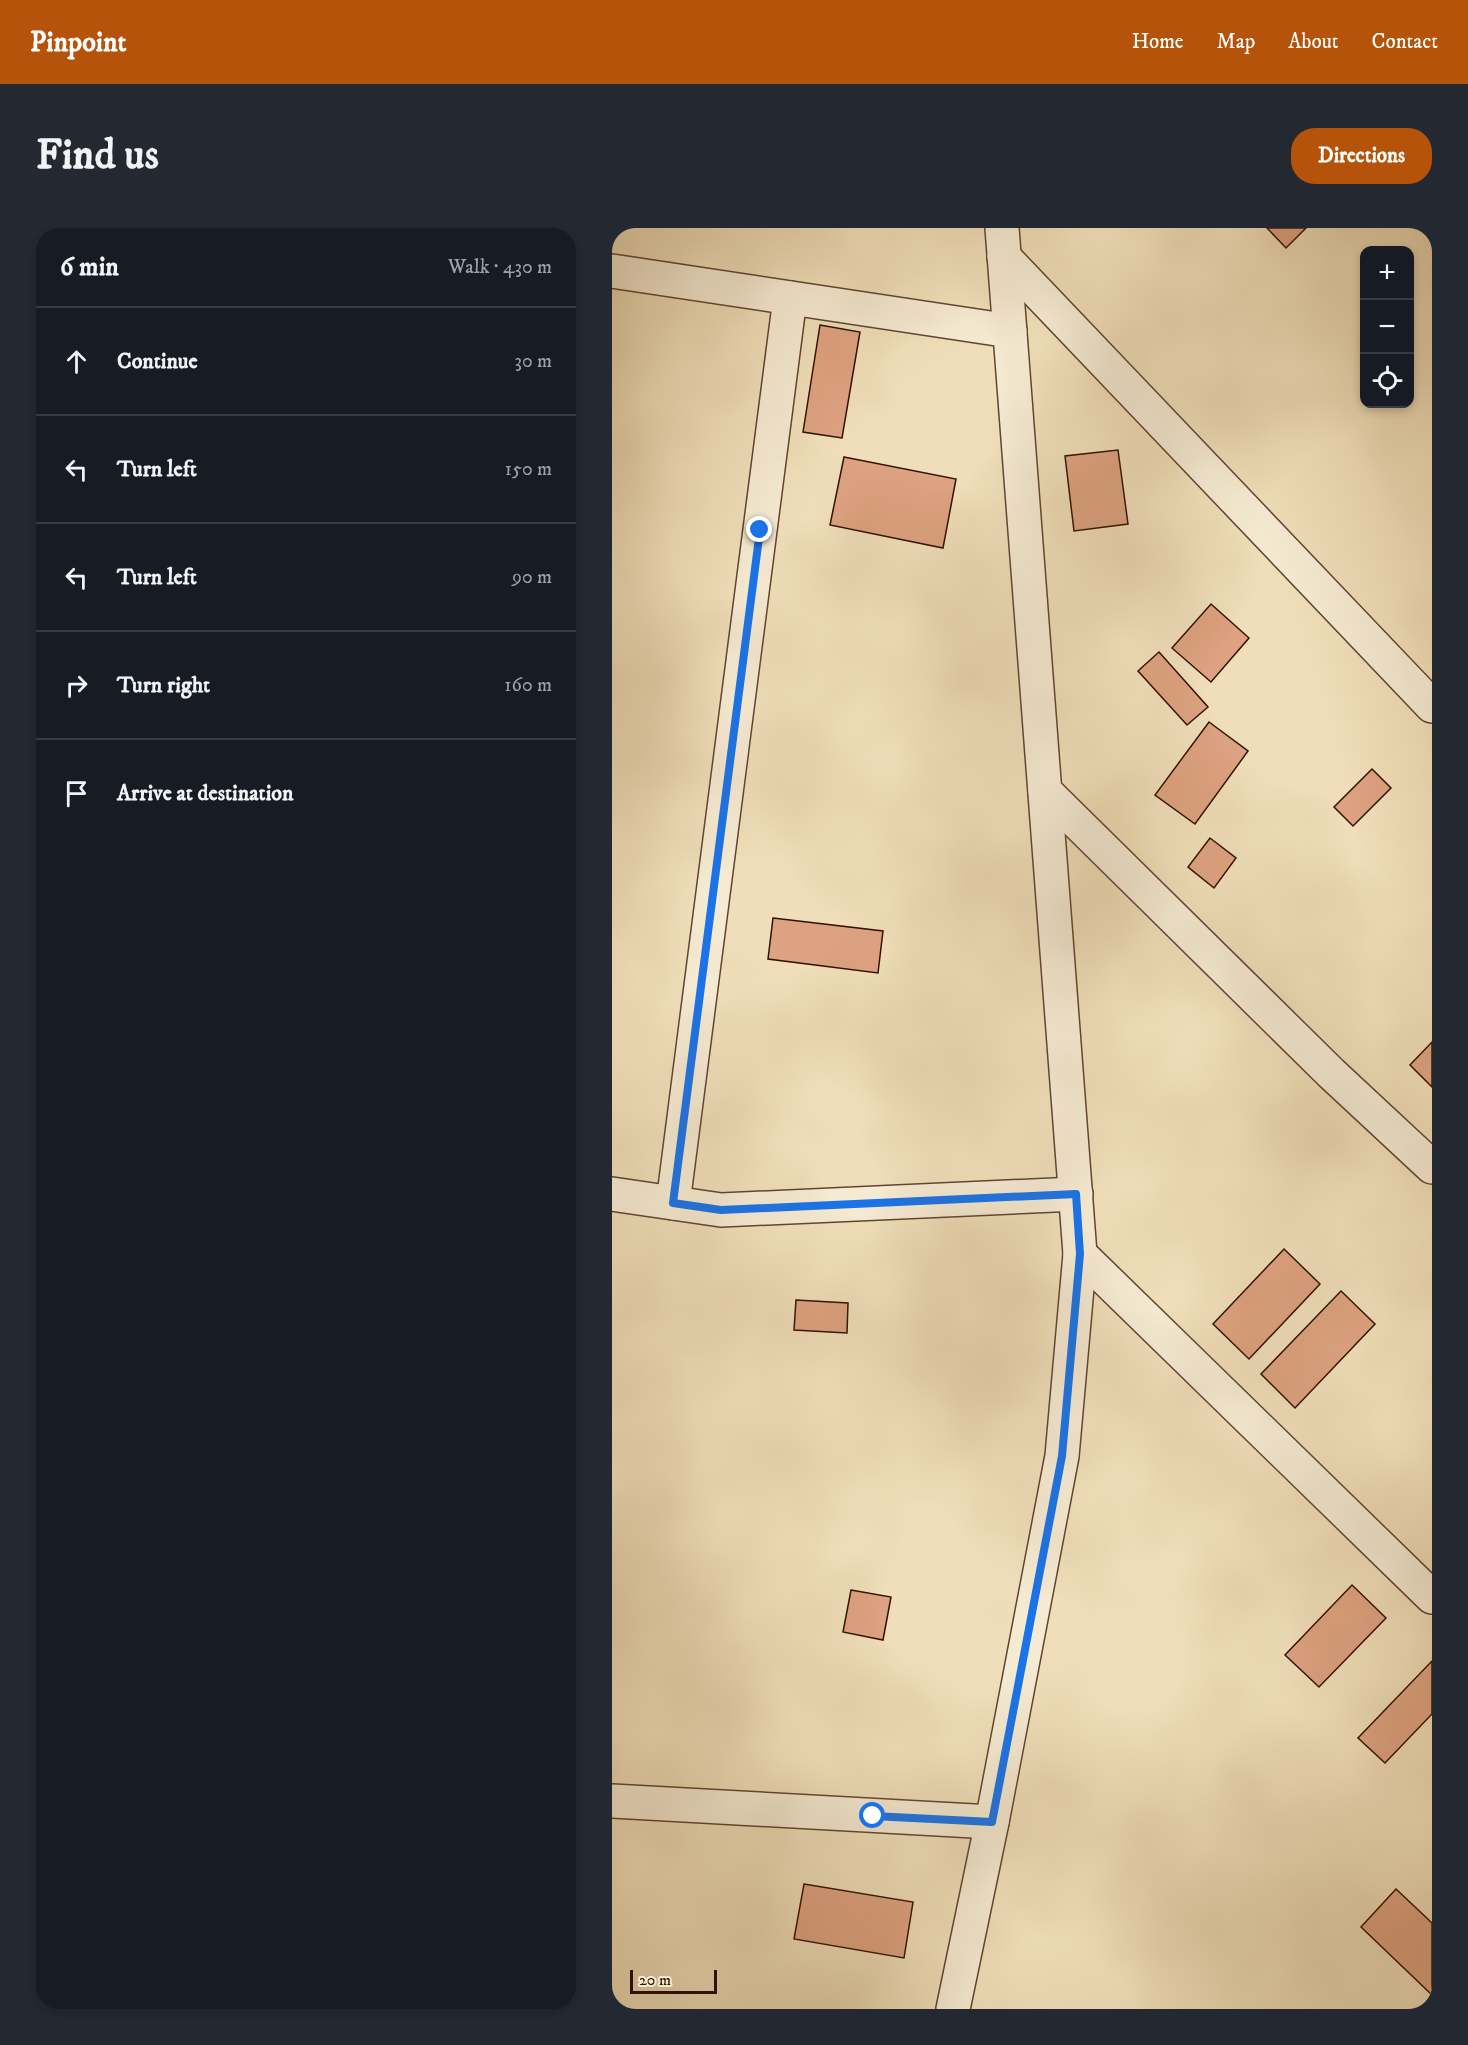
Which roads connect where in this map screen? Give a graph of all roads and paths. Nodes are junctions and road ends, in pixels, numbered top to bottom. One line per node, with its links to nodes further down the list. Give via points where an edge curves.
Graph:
1 (1003, 243): 4 (street); 5 (street)
2 (612, 271): 3 (street)
3 (790, 298): 4 (street); 10 (street)
4 (1010, 331): 6 (street)
5 (1432, 706)
6 (1045, 791): 7 (street); 9 (street)
7 (1432, 1167)
8 (612, 1194): 10 (street)
9 (1076, 1194): 10 (street, via 721,1210); 11 (street)
10 (673, 1203)
11 (1080, 1254): 12 (street); 14 (street, via 1062,1456)
12 (1432, 1597)
13 (612, 1801): 14 (street)
14 (992, 1822): 15 (street)
15 (953, 2009)

